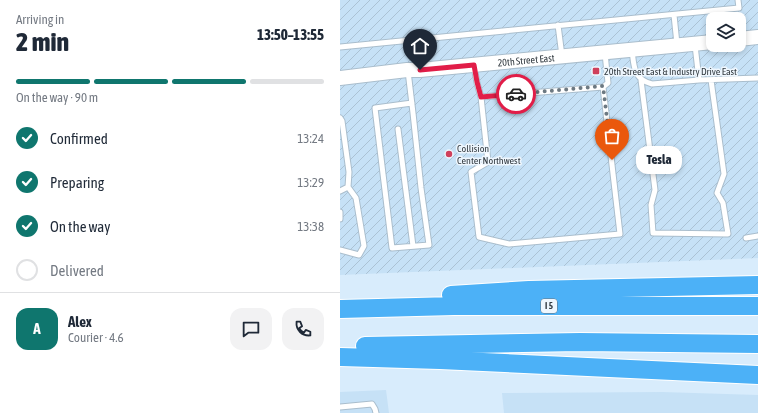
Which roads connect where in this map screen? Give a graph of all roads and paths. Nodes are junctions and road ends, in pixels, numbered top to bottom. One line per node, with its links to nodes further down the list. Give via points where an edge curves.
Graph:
1 (738, 0): 2 (lane, via 739,8)
2 (674, 15): 3 (lane); 9 (lane)
3 (558, 25): 6 (lane); 13 (lane)
4 (758, 37): 5 (main road)
5 (746, 38)
6 (417, 39): 10 (lane); 15 (lane)
7 (706, 42): 8 (main road, 20th Street East)
8 (695, 43): 9 (main road, 20th Street East); 19 (lane)
9 (677, 45): 11 (main road, 20th Street East)
10 (340, 47)
11 (632, 50): 12 (main road, 20th Street East); 18 (lane, via 636,73)
12 (605, 52): 13 (main road, 20th Street East); 21 (lane, via 608,83)
13 (562, 56): 14 (main road, 20th Street East)
14 (474, 65): 15 (main road, 20th Street East); 22 (lane)
15 (414, 70): 16 (main road, 20th Street East); 23 (lane)
16 (340, 78)
17 (758, 78): 20 (lane)
18 (641, 80): 19 (lane, via 652,84); 20 (lane, via 654,190 651,205 653,233 728,234 723,203 717,193 724,174)
19 (699, 80): 20 (lane)
20 (711, 80)
21 (603, 86): 22 (lane); 22 (lane, via 620,234 545,242 509,244 479,237 471,172 488,162)
22 (481, 97)
23 (412, 103): 32 (lane, via 429,245); 32 (lane, via 375,108 392,248)
24 (340, 118): 26 (lane, via 349,172)
25 (398, 129): 32 (lane)
26 (348, 187): 27 (lane); 33 (lane, via 356,198 364,246 359,254)
27 (340, 191)
28 (340, 212): 29 (lane)
29 (340, 218)
30 (758, 236): 31 (lane)
31 (746, 238)
32 (413, 246)
33 (340, 250)
34 (758, 285): 36 (highway, via 528,290 421,297)
35 (758, 306): 36 (highway, I 5)
36 (366, 308): 37 (highway, I 5)
37 (340, 309)
38 (758, 344): 39 (highway, via 580,342)
39 (340, 347)
40 (340, 357): 41 (highway)
41 (758, 375)
42 (340, 407): 43 (lane, via 372,404)
43 (376, 413)

